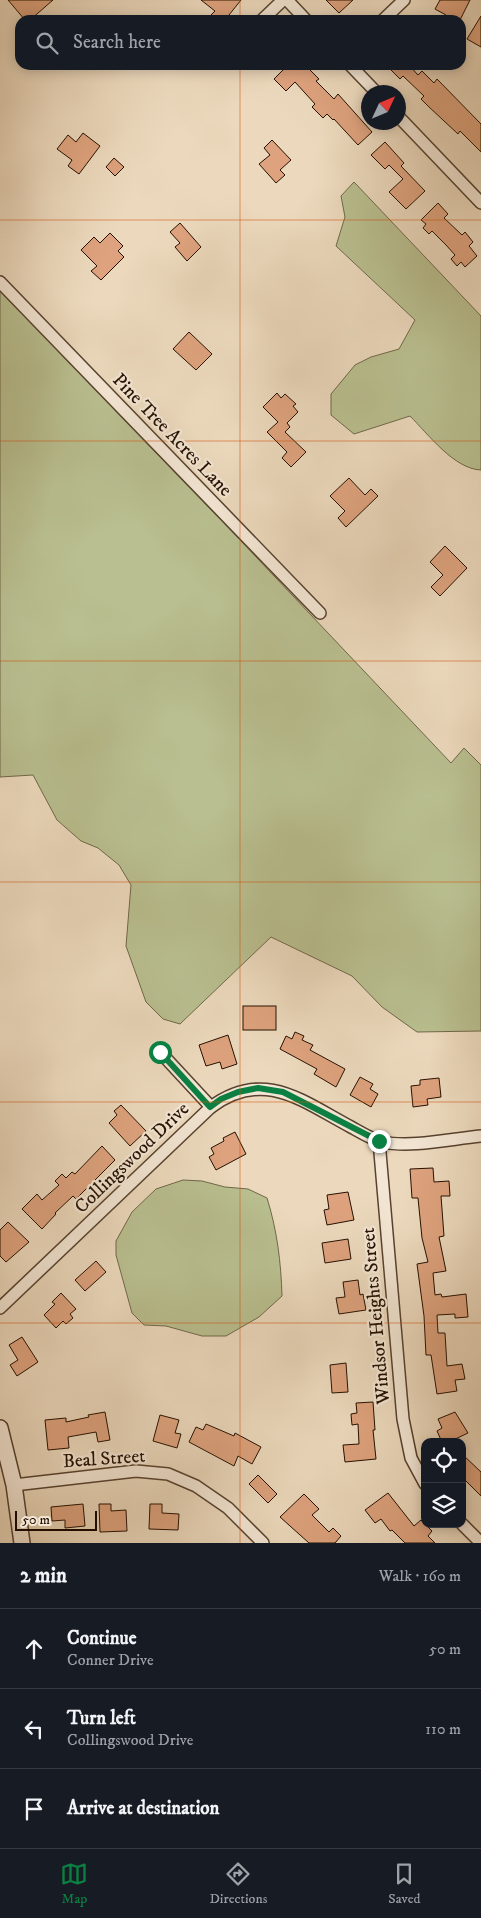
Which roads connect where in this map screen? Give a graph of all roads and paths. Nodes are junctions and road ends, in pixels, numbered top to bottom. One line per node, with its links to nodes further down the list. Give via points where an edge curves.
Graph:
1 (283, 0): 4 (street)
2 (287, 0): 5 (street)
3 (404, 0): 6 (street)
4 (267, 15)
5 (301, 15)
6 (388, 15)
7 (355, 70): 8 (street)
8 (369, 85)
9 (406, 124): 10 (street)
10 (481, 202)
11 (0, 282): 12 (street, Pine Tree Acres Lane)
12 (320, 613)
13 (160, 1052): 14 (street)
14 (210, 1107): 16 (street, Collingswood Drive, via 238,1092 258,1088 283,1092); 17 (street, Collingswood Drive)
15 (481, 1136): 16 (street, Collingswood Drive, via 399,1144)
16 (379, 1141): 19 (street, Windsor Heights Street, via 402,1419 411,1458)
17 (0, 1308)
18 (0, 1428): 20 (street)
19 (424, 1483)
20 (14, 1485): 23 (street); 24 (street, Beal Street, via 136,1471 168,1474 196,1486 228,1508)
21 (466, 1528): 22 (street)
22 (481, 1542)
23 (22, 1543)
24 (262, 1543)

